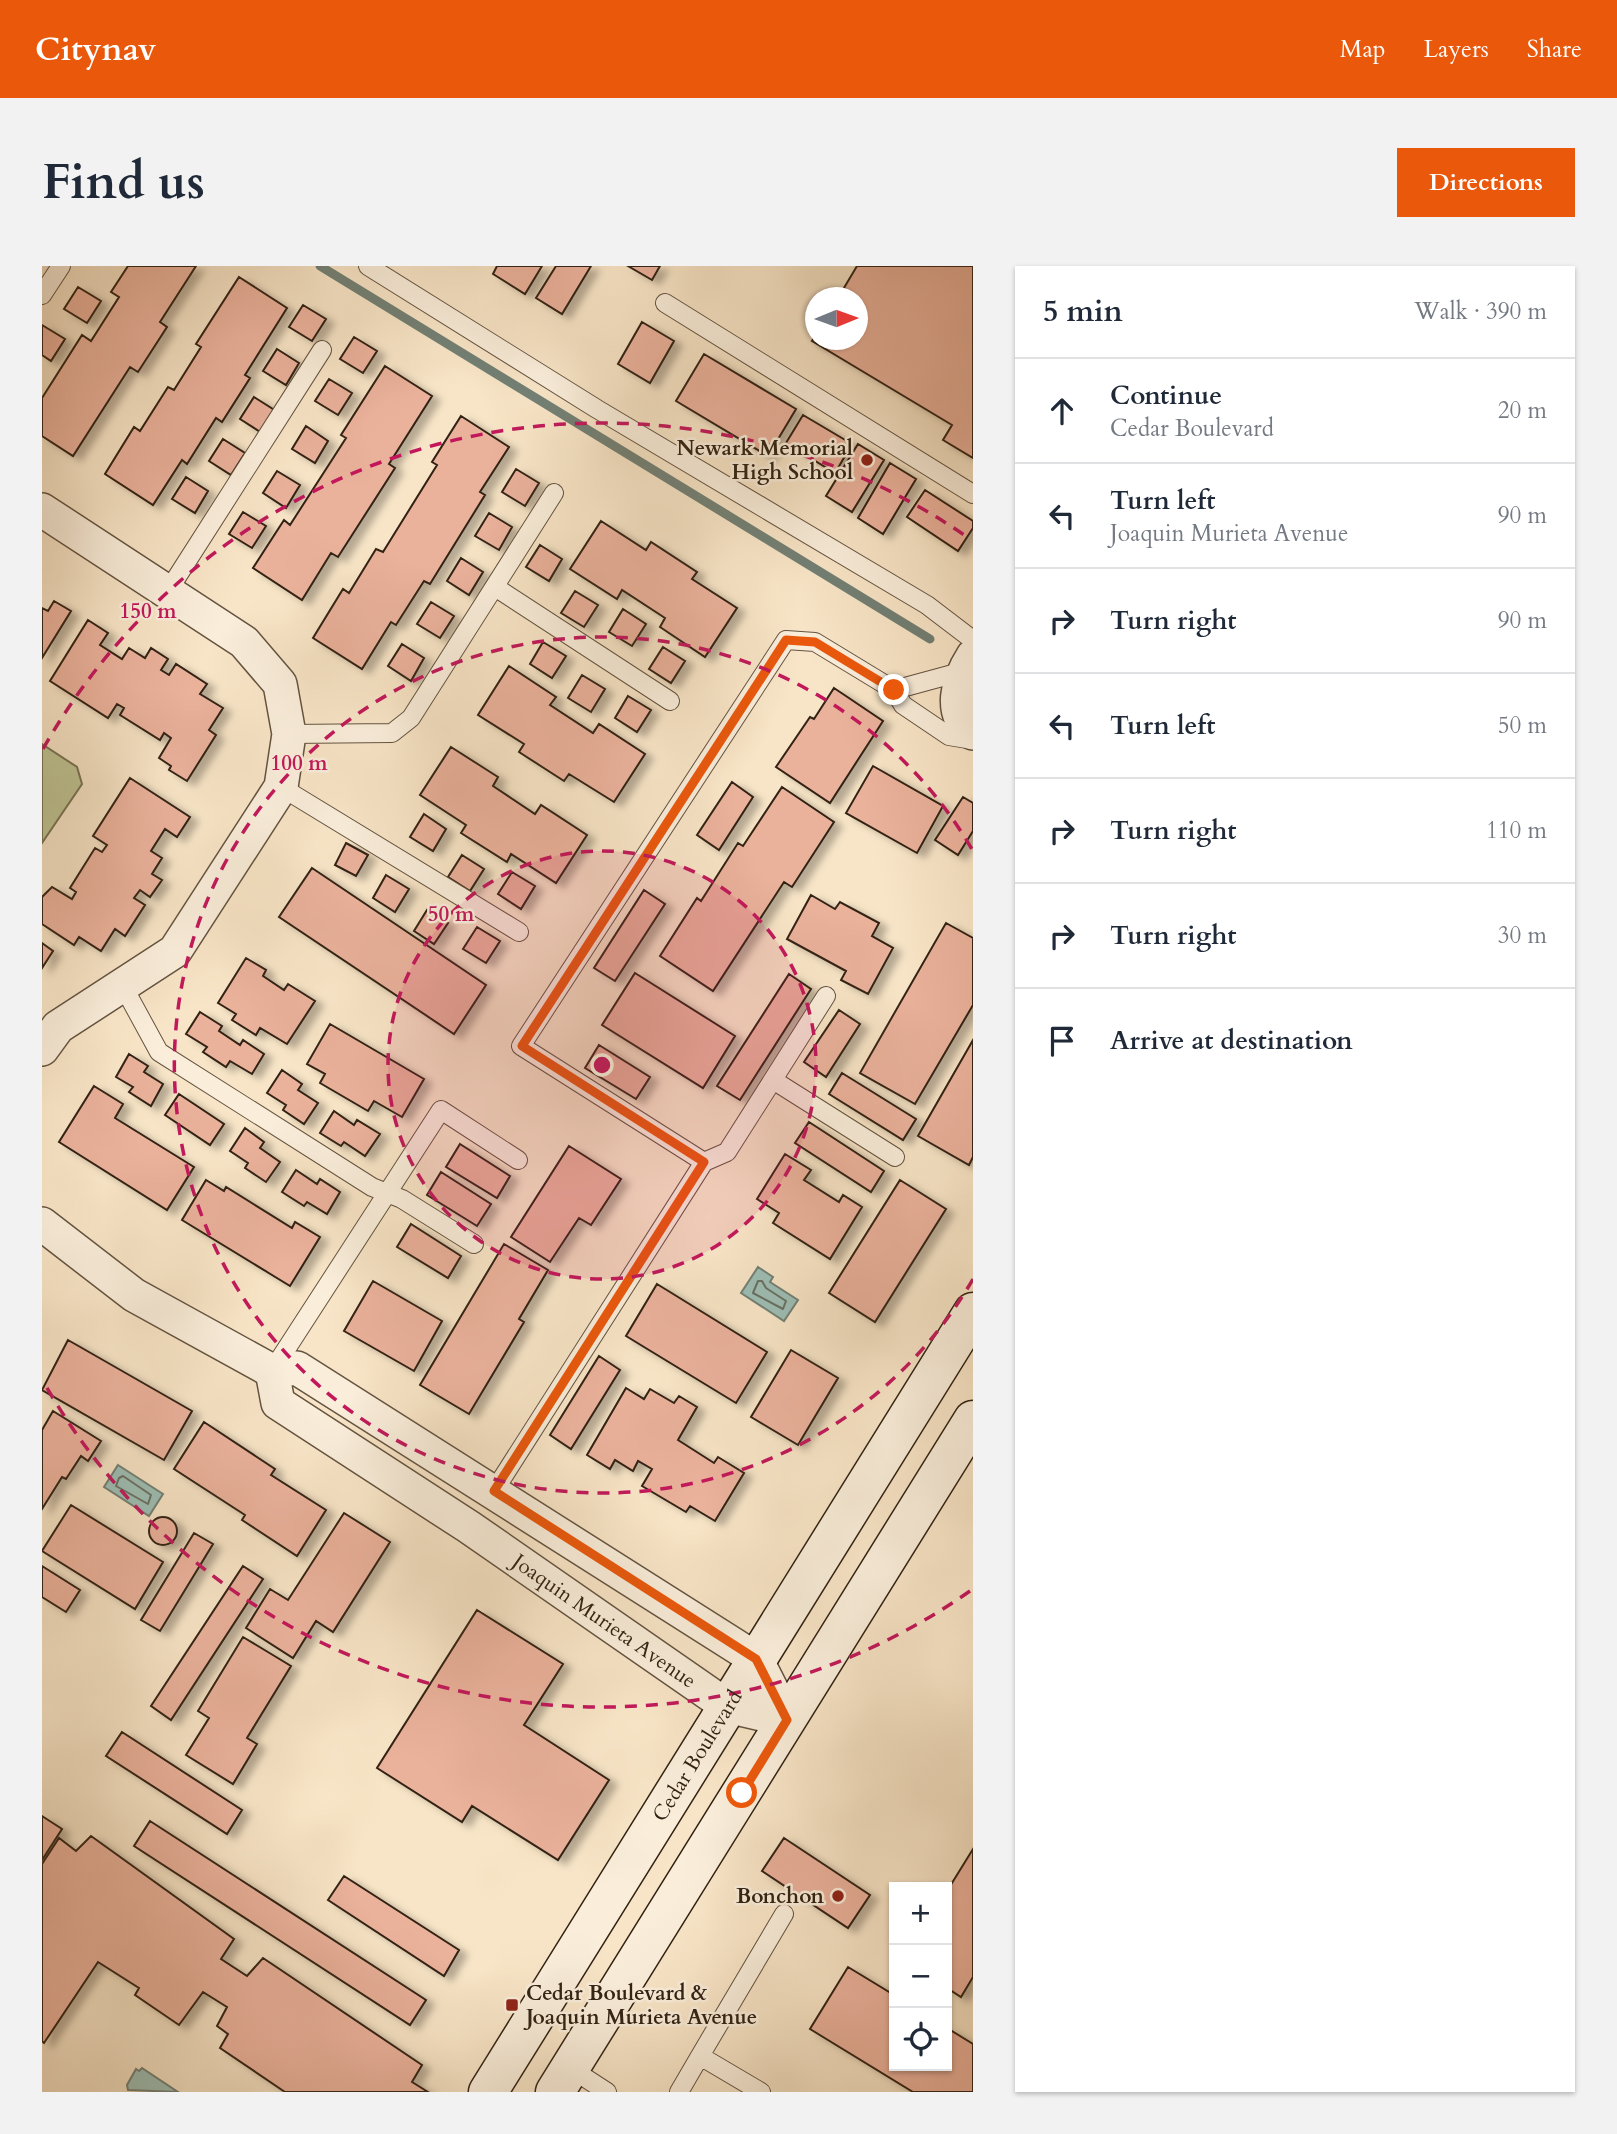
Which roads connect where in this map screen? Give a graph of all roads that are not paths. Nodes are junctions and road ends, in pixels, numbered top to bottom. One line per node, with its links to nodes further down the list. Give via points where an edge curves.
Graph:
1 (61, 266): 3 (lane)
2 (368, 266): 11 (lane, via 597,409 927,605)
3 (42, 295)
4 (665, 303): 7 (lane)
5 (322, 350): 10 (lane)
6 (554, 493): 9 (lane)
7 (973, 494)
8 (42, 510): 10 (street)
9 (495, 587): 13 (lane); 15 (lane, via 411,718 392,733)
10 (168, 591): 15 (street, via 244,642 280,684)
11 (970, 656): 12 (lane); 14 (street, via 956,698 961,724)
12 (894, 690): 16 (lane, via 903,705 949,736); 25 (lane, via 815,642 786,640 522,1046)
13 (670, 701)
14 (973, 733)
15 (289, 734): 17 (street)
16 (973, 740)
17 (281, 786): 18 (lane); 19 (street, via 175,951)
18 (519, 932)
19 (123, 986): 21 (street, via 58,1027); 26 (lane, via 159,1052)
20 (826, 996): 22 (lane)
21 (42, 1049)
22 (773, 1080): 23 (lane); 25 (lane, via 727,1152)
23 (895, 1157)
24 (518, 1160): 26 (lane, via 441,1110)
25 (704, 1162): 32 (lane)
26 (388, 1194): 28 (lane); 30 (lane)
27 (42, 1224): 30 (street, via 134,1295)
28 (474, 1244)
29 (973, 1312): 33 (main road, Cedar Boulevard)
30 (272, 1371): 32 (street, via 297,1368); 34 (street, Joaquin Murieta Avenue, via 278,1403 469,1527)
31 (973, 1420): 35 (main road)
32 (494, 1491): 33 (street)
33 (756, 1659): 34 (main road, Cedar Boulevard); 35 (street)
34 (727, 1706): 35 (street, Joaquin Murieta Avenue); 39 (main road, Cedar Boulevard)
35 (787, 1720): 38 (main road)
36 (784, 1914): 37 (lane)
37 (700, 2056): 41 (lane); 42 (lane)
38 (563, 2080): 40 (lane)
39 (488, 2092)
40 (607, 2092)
41 (679, 2092)
42 (761, 2092)

